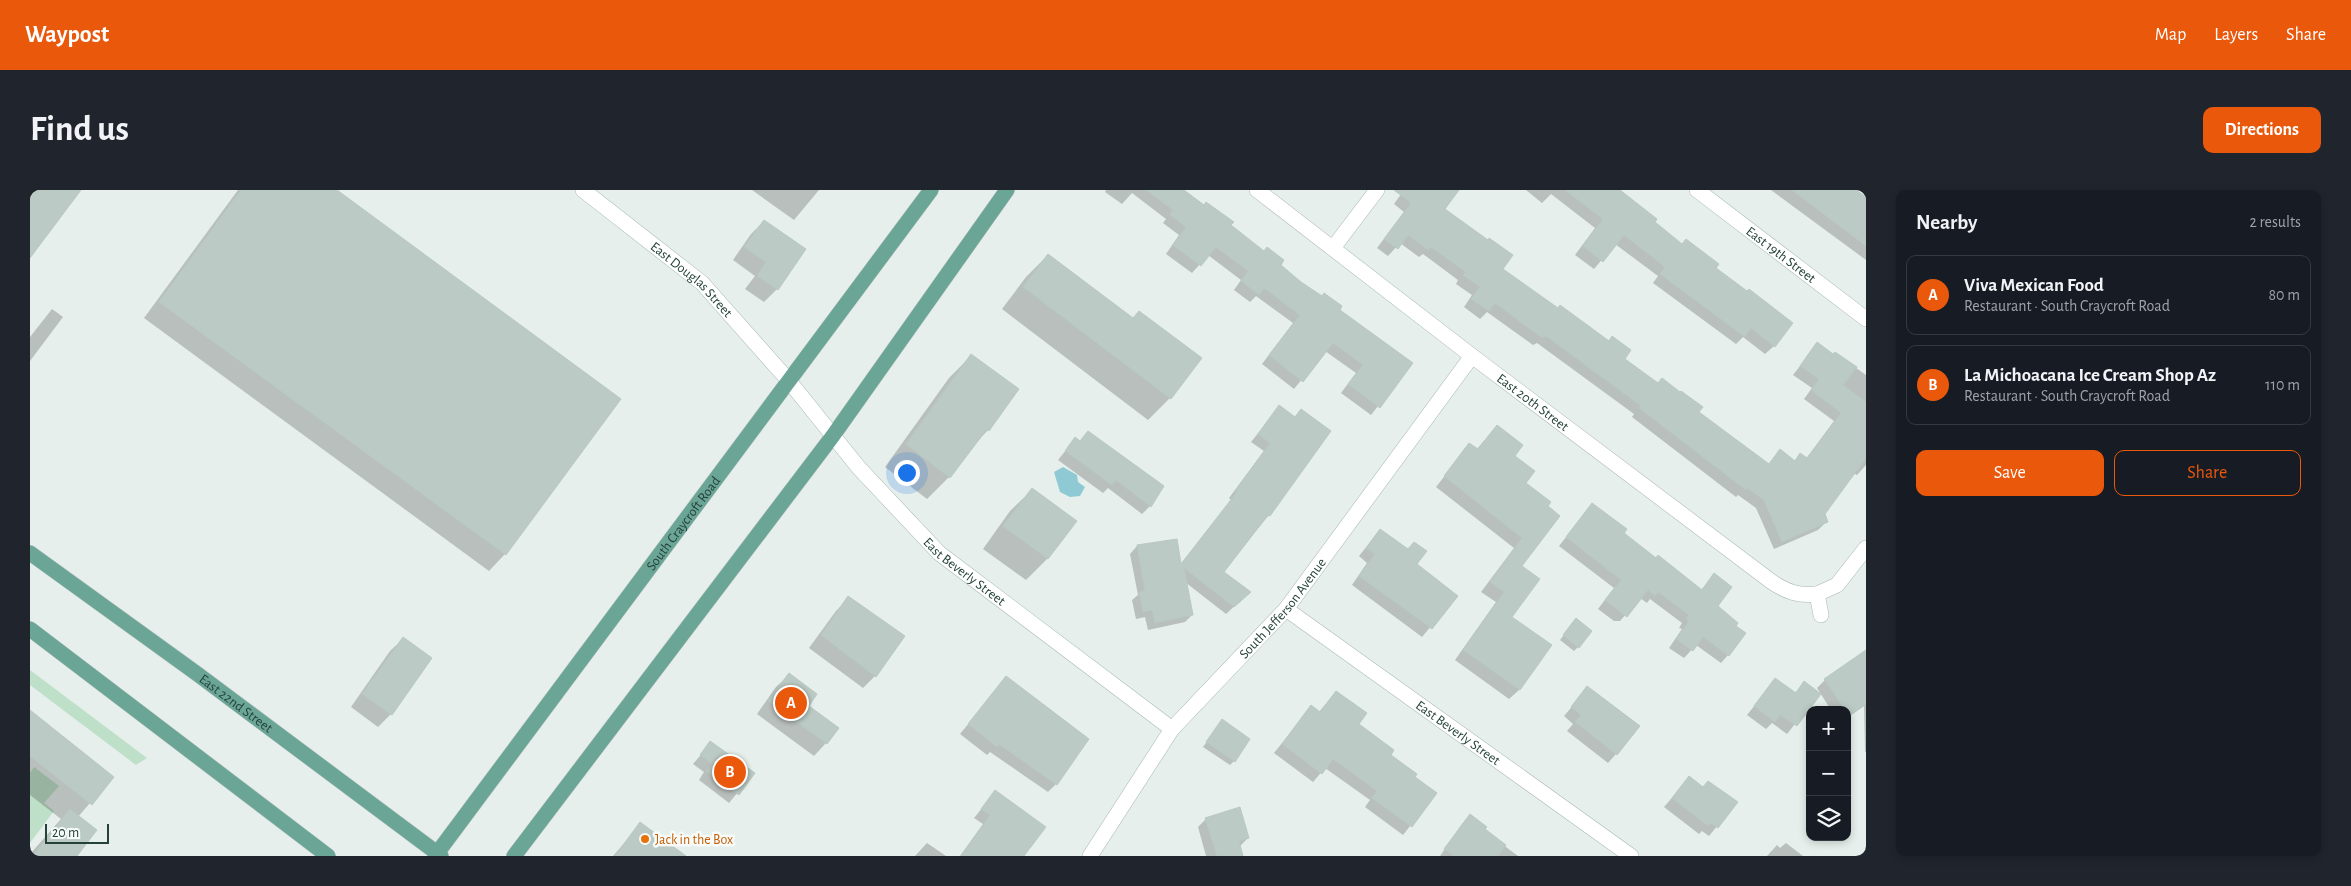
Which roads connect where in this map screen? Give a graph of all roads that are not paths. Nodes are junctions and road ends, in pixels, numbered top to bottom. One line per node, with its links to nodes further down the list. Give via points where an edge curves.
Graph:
1 (583, 190): 10 (street, East Douglas Street, via 702,283)
2 (931, 190): 10 (main road, South Craycroft Road)
3 (1007, 190): 11 (main road)
4 (1257, 190): 7 (street, East 20th Street)
5 (1377, 190): 7 (street)
6 (1697, 190): 8 (street, East 19th Street)
7 (1333, 248): 9 (street, East 20th Street)
8 (1866, 320)
9 (1472, 356): 14 (street, East 20th Street, via 1772,582 1796,594); 15 (street, South Jefferson Avenue)
10 (789, 381): 11 (street, East Beverly Street); 19 (main road, South Craycroft Road)
11 (832, 437): 18 (street, East Beverly Street, via 939,553); 21 (main road)
12 (1866, 548): 14 (street, via 1837,585)
13 (30, 553): 19 (main road, East 22nd Street, via 196,673)
14 (1816, 594): 16 (street)
15 (1286, 609): 18 (street, South Jefferson Avenue); 23 (street, East Beverly Street)
16 (1822, 615)
17 (30, 629): 20 (main road)
18 (1172, 729): 22 (street, South Jefferson Avenue)
19 (437, 855)
20 (328, 856)
21 (514, 856)
22 (1090, 856)
23 (1632, 856)

